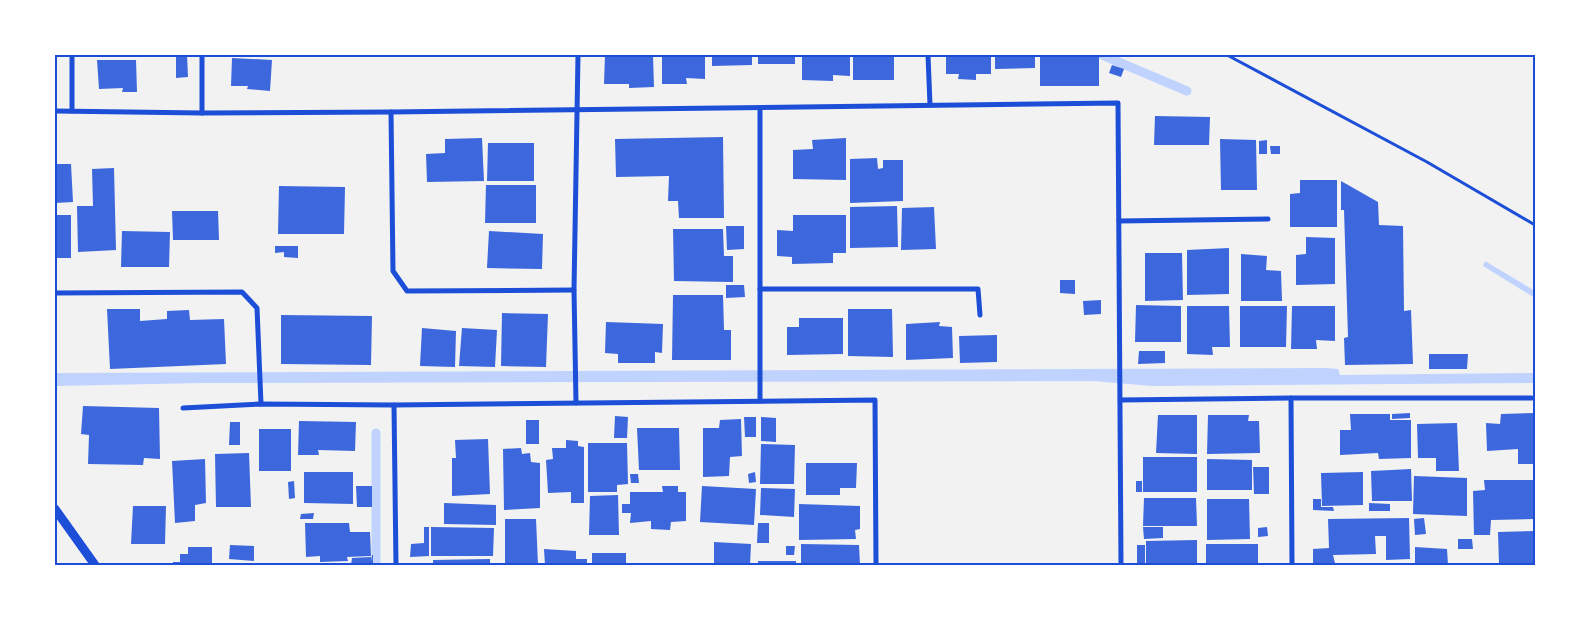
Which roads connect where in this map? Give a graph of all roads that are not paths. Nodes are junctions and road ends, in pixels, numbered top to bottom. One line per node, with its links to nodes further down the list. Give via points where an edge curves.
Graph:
1 (72, 55): 9 (street)
2 (202, 55): 11 (street)
3 (578, 55): 7 (street)
4 (928, 55): 5 (street)
5 (930, 105): 6 (street); 13 (street, via 1118,103)
6 (760, 108): 7 (street); 14 (street)
7 (578, 109): 10 (street); 15 (street)
8 (55, 111): 9 (street)
9 (72, 111): 11 (street)
10 (391, 112): 11 (street); 15 (street, via 393,271 407,291)
11 (202, 113)
12 (1268, 219): 13 (street)
13 (1119, 221): 20 (street)
14 (760, 289): 17 (street, via 978,289); 21 (street)
15 (574, 290): 22 (street)
16 (55, 293): 23 (street, via 242,292 257,308)
17 (980, 315)
18 (1291, 398): 19 (street); 20 (street); 31 (street)
19 (1532, 398)
20 (1120, 400): 30 (street)
21 (760, 401): 22 (street); 29 (street, via 875,400)
22 (576, 403): 24 (street)
23 (261, 404): 24 (street); 25 (street)
24 (394, 405): 28 (street)
25 (183, 408)
26 (55, 509): 27 (street)
27 (95, 565)
28 (396, 565)
29 (876, 565)
30 (1121, 565)
31 (1292, 565)

